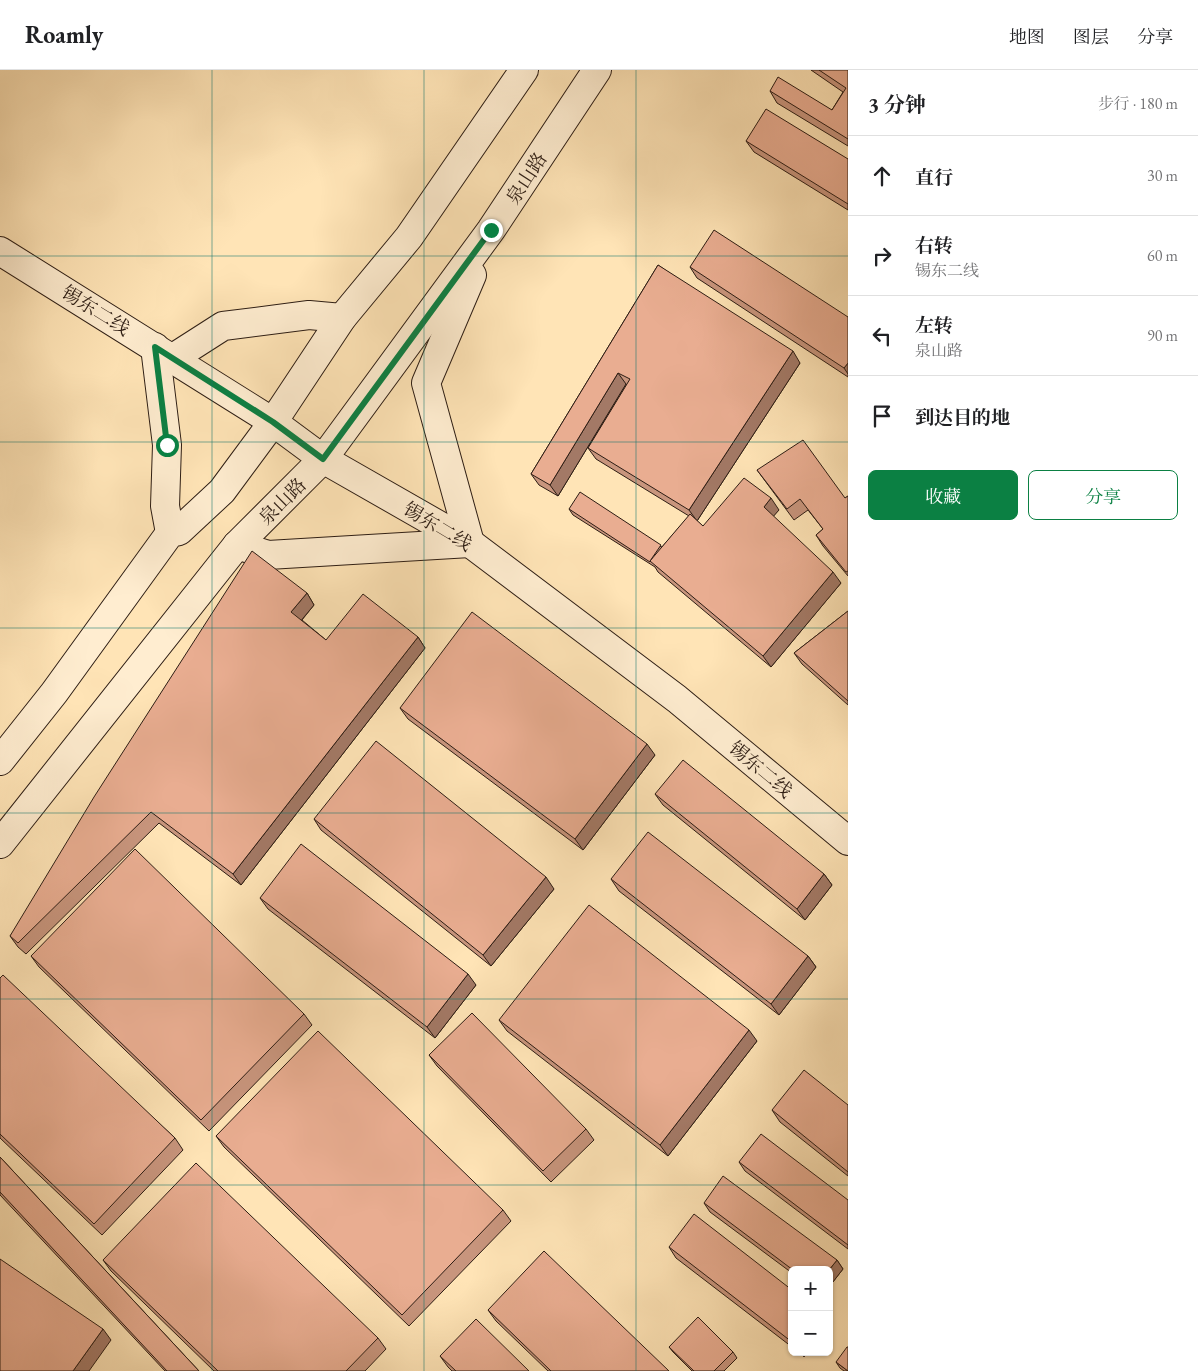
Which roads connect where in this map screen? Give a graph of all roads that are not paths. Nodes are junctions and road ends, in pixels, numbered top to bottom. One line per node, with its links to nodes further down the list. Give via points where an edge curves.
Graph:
1 (524, 70): 5 (main road, via 409,237)
2 (597, 70): 3 (main road, 泉山路)
3 (491, 230): 8 (main road, 泉山路); 10 (main road, via 426,383)
4 (0, 251): 6 (main road, 锡东二线)
5 (342, 318): 6 (main road, via 309,315 223,326); 7 (main road)
6 (164, 352): 7 (main road, 锡东二线); 9 (main road, via 165,506)
7 (273, 422): 8 (main road, 锡东二线); 9 (main road, via 222,491 179,531)
8 (323, 459): 10 (main road, 锡东二线); 11 (main road, 泉山路)
9 (170, 533): 12 (main road, via 54,693)
10 (470, 543): 11 (main road, via 268,556); 13 (main road, 锡东二线, via 677,699)
11 (238, 544): 14 (main road, 泉山路)
12 (0, 761)
13 (848, 841)
14 (0, 844)

